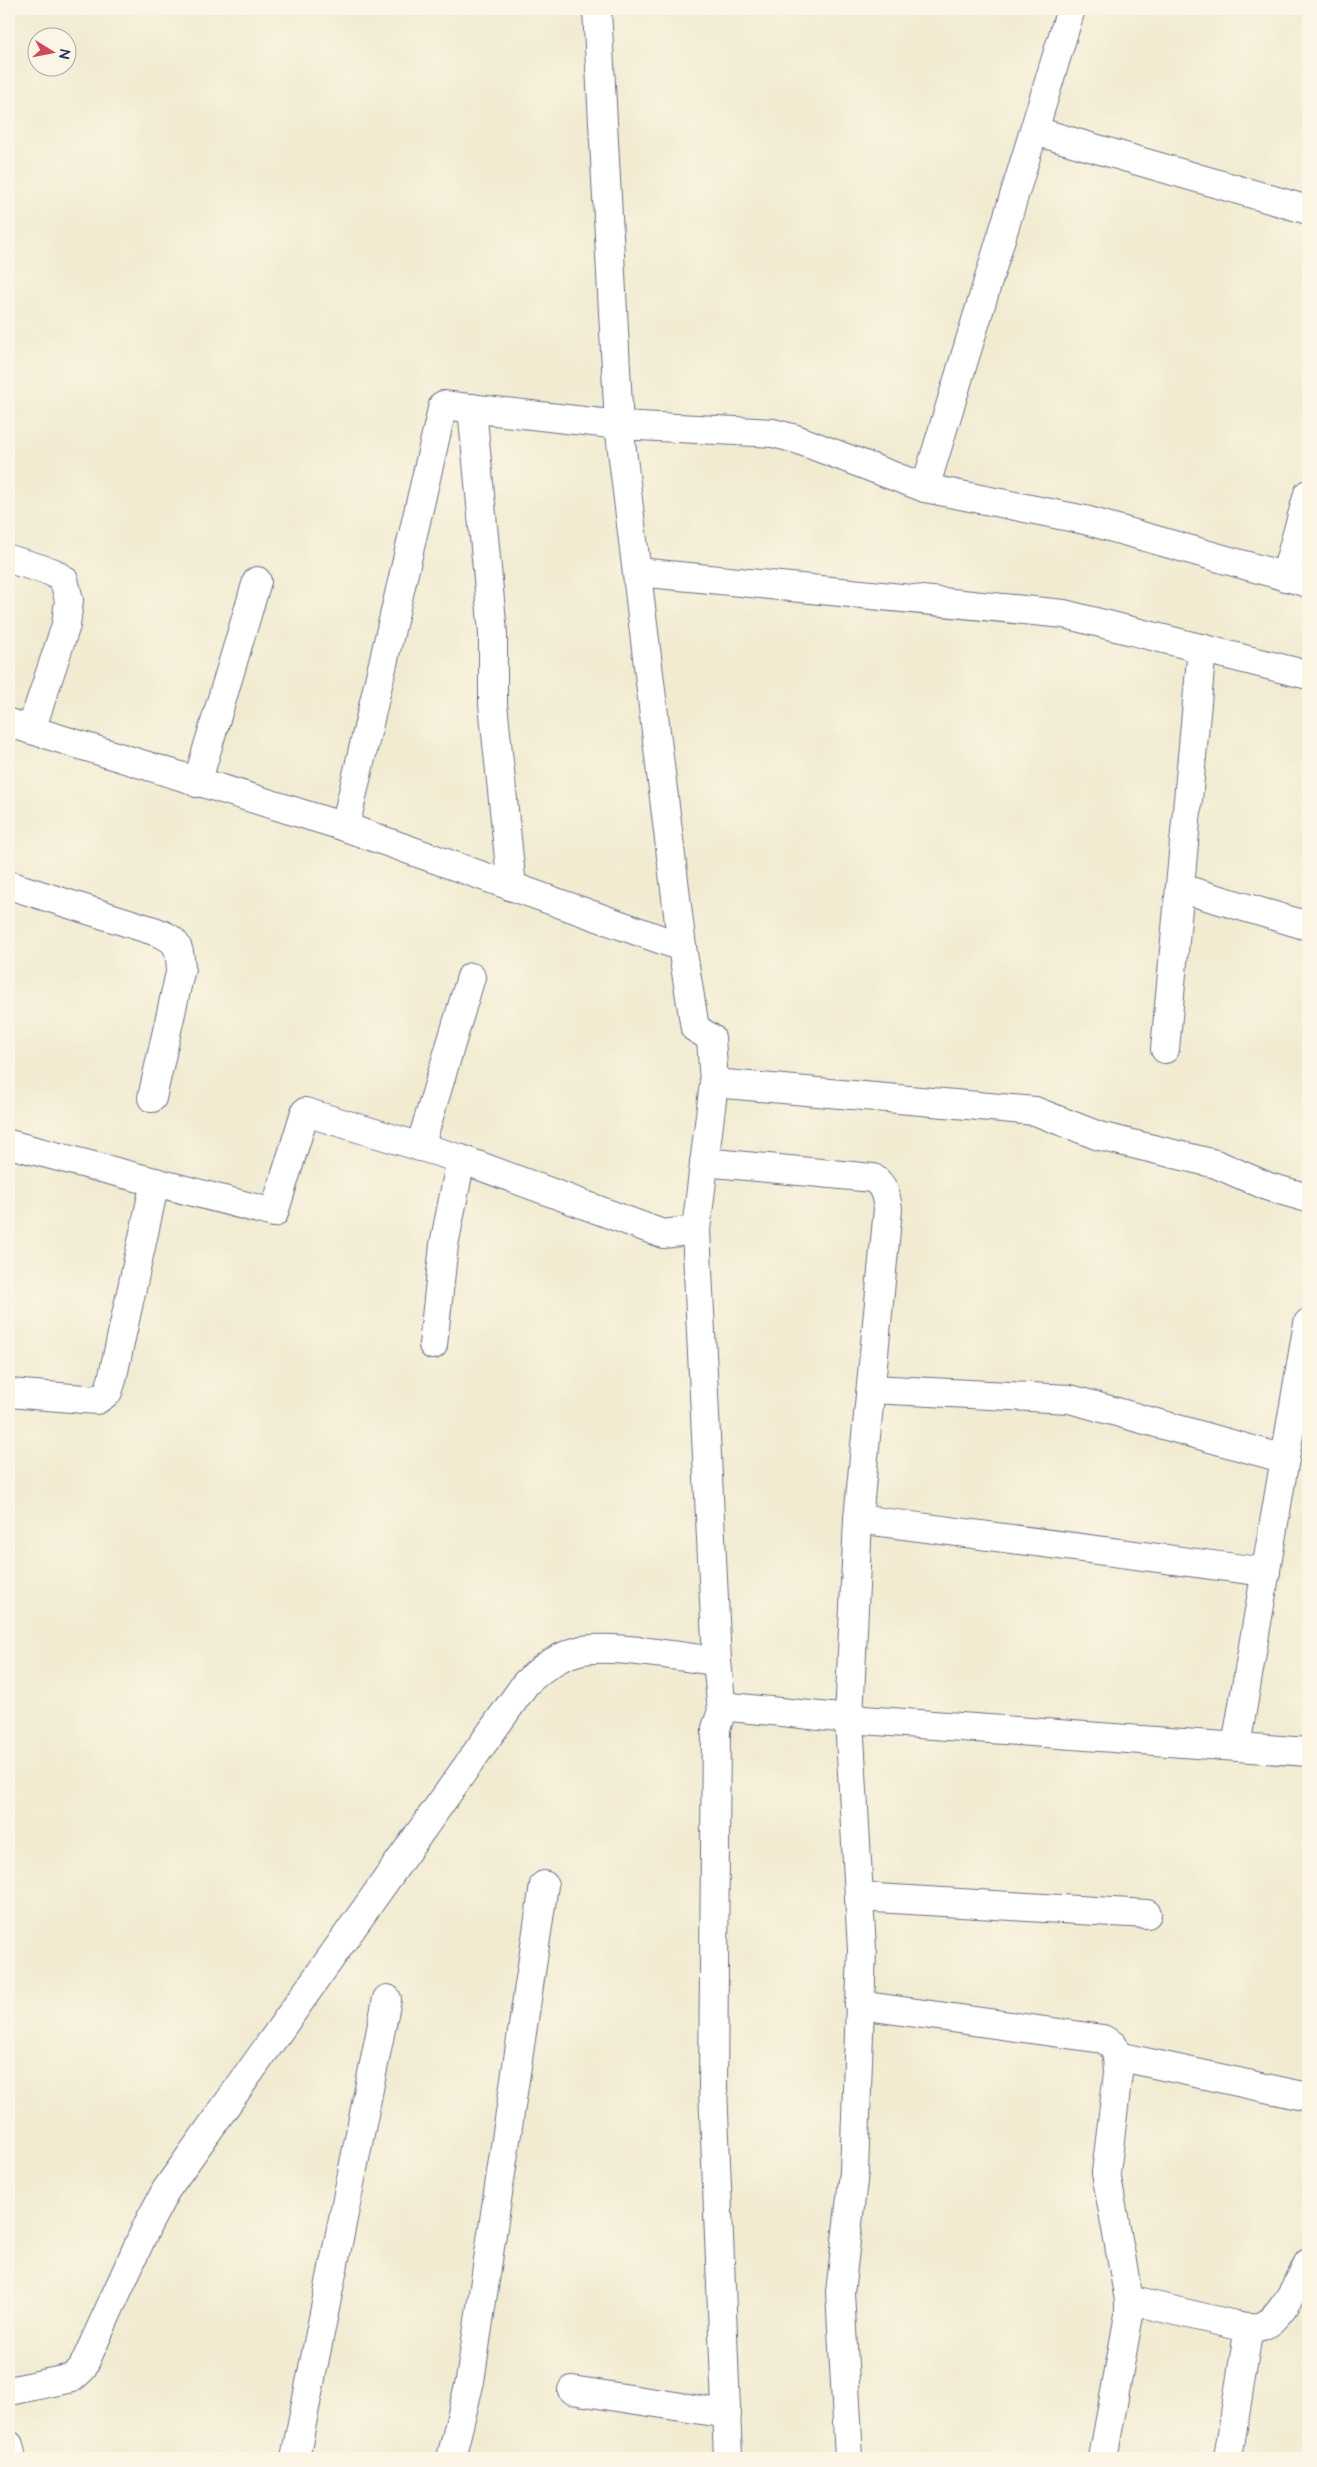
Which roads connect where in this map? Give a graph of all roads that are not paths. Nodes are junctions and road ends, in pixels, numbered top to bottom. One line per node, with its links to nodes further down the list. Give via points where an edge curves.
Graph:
1 (597, 9): 6 (main road)
2 (1071, 9): 3 (main road)
3 (1035, 131): 4 (main road); 7 (main road)
4 (1308, 210)
5 (472, 408): 6 (main road); 17 (main road, via 443,405); 19 (main road, via 493,633 493,704)
6 (620, 425): 7 (main road, via 773,433); 10 (main road)
7 (925, 488): 11 (main road, via 1085,520)
8 (1308, 494): 11 (main road)
9 (9, 559): 15 (main road, via 52,572 64,580 69,600 66,625)
10 (638, 572): 13 (main road, via 1031,610 1093,621); 22 (main road)
11 (1297, 580)
12 (256, 581): 16 (main road)
13 (1202, 648): 14 (main road); 20 (main road)
14 (1308, 675)
15 (20, 726): 16 (main road)
16 (197, 783): 17 (main road)
17 (345, 827): 19 (main road)
18 (9, 885): 26 (main road, via 172,938 179,950 181,968)
19 (512, 887): 22 (main road)
20 (1180, 888): 21 (main road); 24 (main road)
21 (1308, 926)
22 (682, 947): 25 (main road, via 695,1028 710,1038)
23 (471, 977): 28 (main road)
24 (1164, 1049)
25 (714, 1084): 30 (main road); 32 (main road, via 1035,1111 1099,1136 1216,1164 1269,1187)
26 (152, 1098)
27 (9, 1144): 31 (main road)
28 (420, 1147): 29 (main road); 31 (main road, via 305,1112 274,1213)
29 (461, 1159): 33 (main road, via 663,1234); 35 (main road, via 442,1253)
30 (704, 1162): 33 (main road); 36 (main road, via 873,1178 880,1183 888,1209)
31 (156, 1182): 37 (main road, via 108,1392 97,1400)
32 (1308, 1198)
33 (696, 1230): 41 (main road)
34 (1308, 1323): 38 (main road)
35 (433, 1345)
36 (871, 1389): 38 (main road, via 1070,1399); 39 (main road)
37 (9, 1393)
38 (1285, 1459): 40 (main road)
39 (858, 1519): 40 (main road); 43 (main road)
40 (1266, 1572): 44 (main road)
41 (717, 1661): 42 (main road); 57 (main road, via 610,1650 579,1651 547,1664 526,1683 166,2190 150,2218 82,2369 72,2378)
42 (722, 1712): 43 (main road, via 731,1707); 58 (main road, via 716,1728 713,2088)
43 (849, 1719): 44 (main road); 47 (main road)
44 (1236, 1746): 45 (main road)
45 (1308, 1752)
46 (544, 1886): 62 (main road, via 470,2381)
47 (859, 1897): 48 (main road); 50 (main road, via 862,1975)
48 (1147, 1914)
49 (387, 1999): 61 (main road)
50 (859, 2004): 51 (main road, via 1103,2039 1112,2045); 64 (main road, via 854,2172 840,2292)
51 (1117, 2056): 52 (main road); 54 (main road, via 1118,2073 1106,2173)
52 (1308, 2097)
53 (1308, 2262): 55 (main road, via 1276,2318 1263,2326)
54 (1129, 2300): 55 (main road); 65 (main road)
55 (1249, 2327): 66 (main road)
56 (572, 2390): 58 (main road)
57 (9, 2391)
58 (727, 2414): 63 (main road)
59 (9, 2445): 60 (main road)
60 (12, 2458)
61 (295, 2458)
62 (451, 2458)
63 (728, 2458)
64 (849, 2458)
65 (1103, 2458)
66 (1228, 2458)

